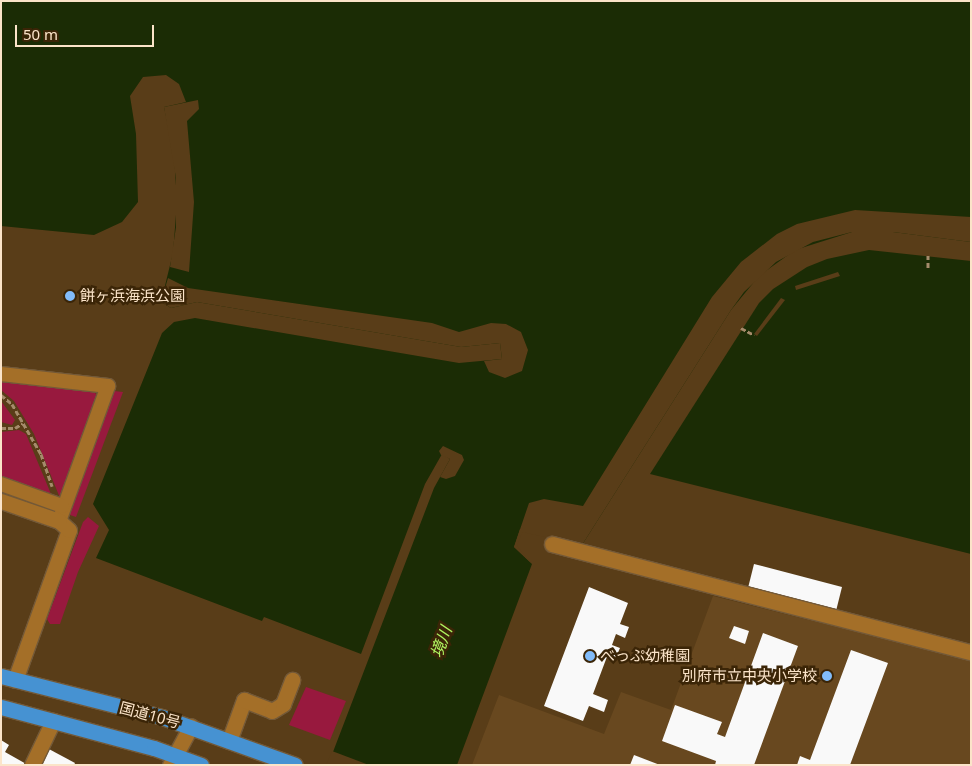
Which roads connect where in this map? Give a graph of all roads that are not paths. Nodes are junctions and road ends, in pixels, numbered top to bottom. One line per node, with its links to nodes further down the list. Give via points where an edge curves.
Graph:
1 (1, 374): 4 (street, via 108,386)
2 (1, 484): 4 (street)
3 (1, 501): 4 (street)
4 (61, 514): 7 (street, via 69,530)
5 (552, 544): 6 (street)
6 (971, 652)
7 (8, 678): 11 (highway, 国道10号)
8 (292, 680): 12 (street, via 283,704 272,712 244,700)
9 (1, 707): 10 (highway, 国道10号)
10 (53, 721): 13 (highway, 国道10号); 14 (street)
11 (191, 726): 12 (highway, 国道10号); 13 (street)
12 (229, 741): 16 (highway, 国道10号)
13 (173, 760): 15 (highway, 国道10号)
14 (32, 765)
15 (201, 765)
16 (295, 765)

